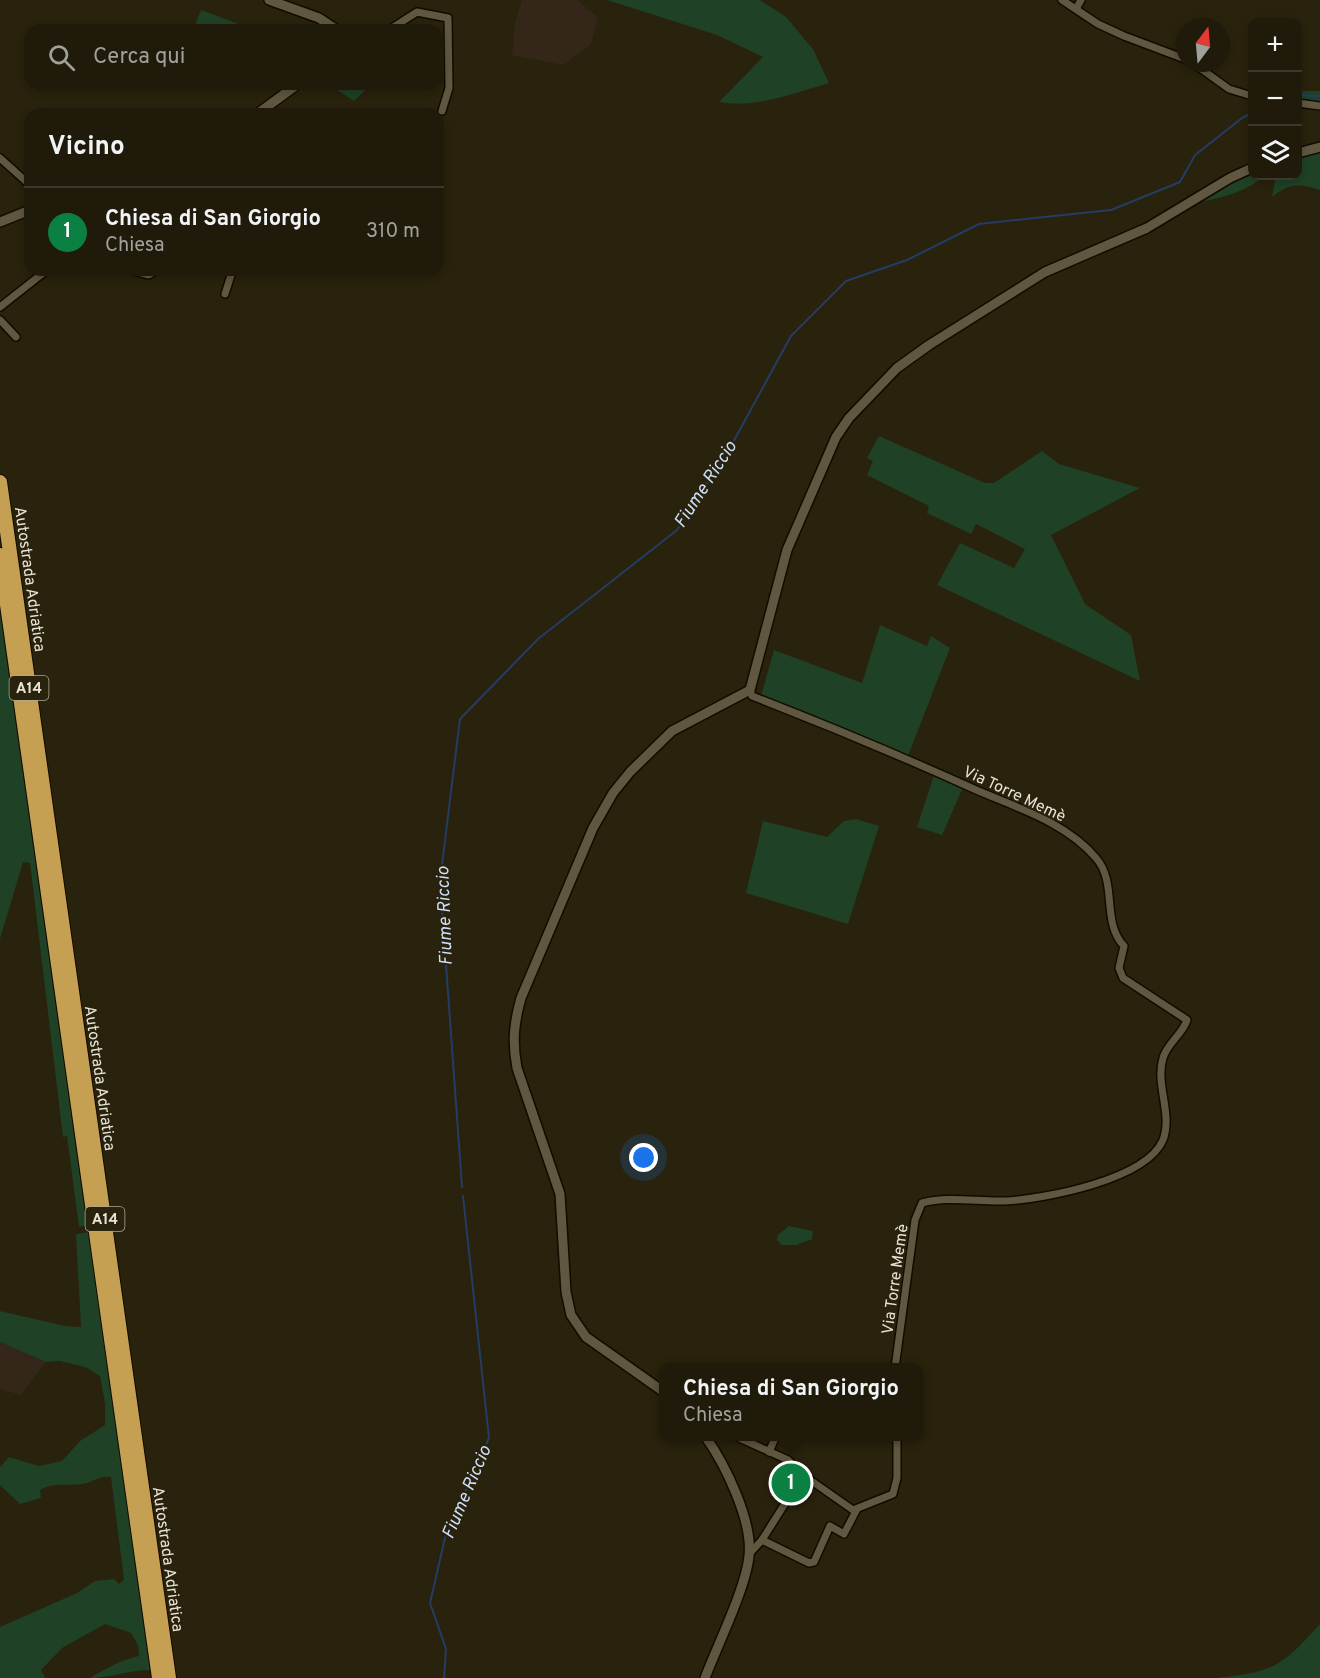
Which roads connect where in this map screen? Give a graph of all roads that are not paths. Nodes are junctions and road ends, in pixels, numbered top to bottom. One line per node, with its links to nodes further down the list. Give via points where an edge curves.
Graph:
1 (269, 0): 5 (street)
2 (1062, 0): 4 (street)
3 (1081, 0): 4 (street)
4 (1076, 9): 7 (street, via 1124,36)
5 (328, 24)
6 (398, 24): 14 (street, via 417,12 448,18 449,88)
7 (1176, 56)
8 (1206, 72): 10 (street, via 1230,89)
9 (290, 90): 13 (street)
10 (1248, 95)
11 (1302, 104): 12 (street)
12 (1320, 106)
13 (265, 108)
14 (443, 108)
15 (1320, 147): 16 (street)
16 (1302, 152)
17 (0, 158): 19 (street)
18 (1248, 170): 30 (street, via 1148,228 1045,272 897,368 849,417 836,436 787,550)
19 (24, 180)
20 (24, 212): 21 (street)
21 (0, 222)
22 (39, 276): 25 (street)
23 (231, 276): 24 (street)
24 (225, 294)
25 (0, 307)
26 (0, 320): 27 (street)
27 (16, 337)
28 (0, 482): 31 (highway, Autostrada Adriatica / A14)
29 (0, 555): 31 (highway, Autostrada Adriatica / A14)
30 (750, 690): 32 (street, Via Torre Memè, via 752,696 903,756 1034,815 1076,840 1105,869 1111,924 1124,946 1119,968 1123,978 1187,1020 1163,1058 1165,1132 1156,1152 1145,1163 1047,1195 1007,1201 922,1203 915,1220); 33 (street, via 672,731 613,794 593,828 541,947 514,1025 517,1068 560,1194 566,1292 572,1315 585,1337)
31 (45, 832): 43 (highway, Autostrada Adriatica / A14)
32 (897, 1363)
33 (659, 1389)
34 (707, 1441): 42 (street, via 738,1502)
35 (744, 1441): 38 (street)
36 (774, 1441): 38 (street)
37 (897, 1441): 40 (street, via 893,1494)
38 (769, 1452): 39 (street, via 788,1460)
39 (802, 1474): 40 (street); 41 (street)
40 (857, 1509): 41 (street, via 844,1534 830,1526 814,1562)
41 (762, 1540): 42 (street)
42 (750, 1553): 46 (street)
43 (154, 1607): 44 (highway, Autostrada Adriatica / A14); 45 (highway, Autostrada Adriatica / A14)
44 (159, 1678)
45 (169, 1678)
46 (705, 1678)

